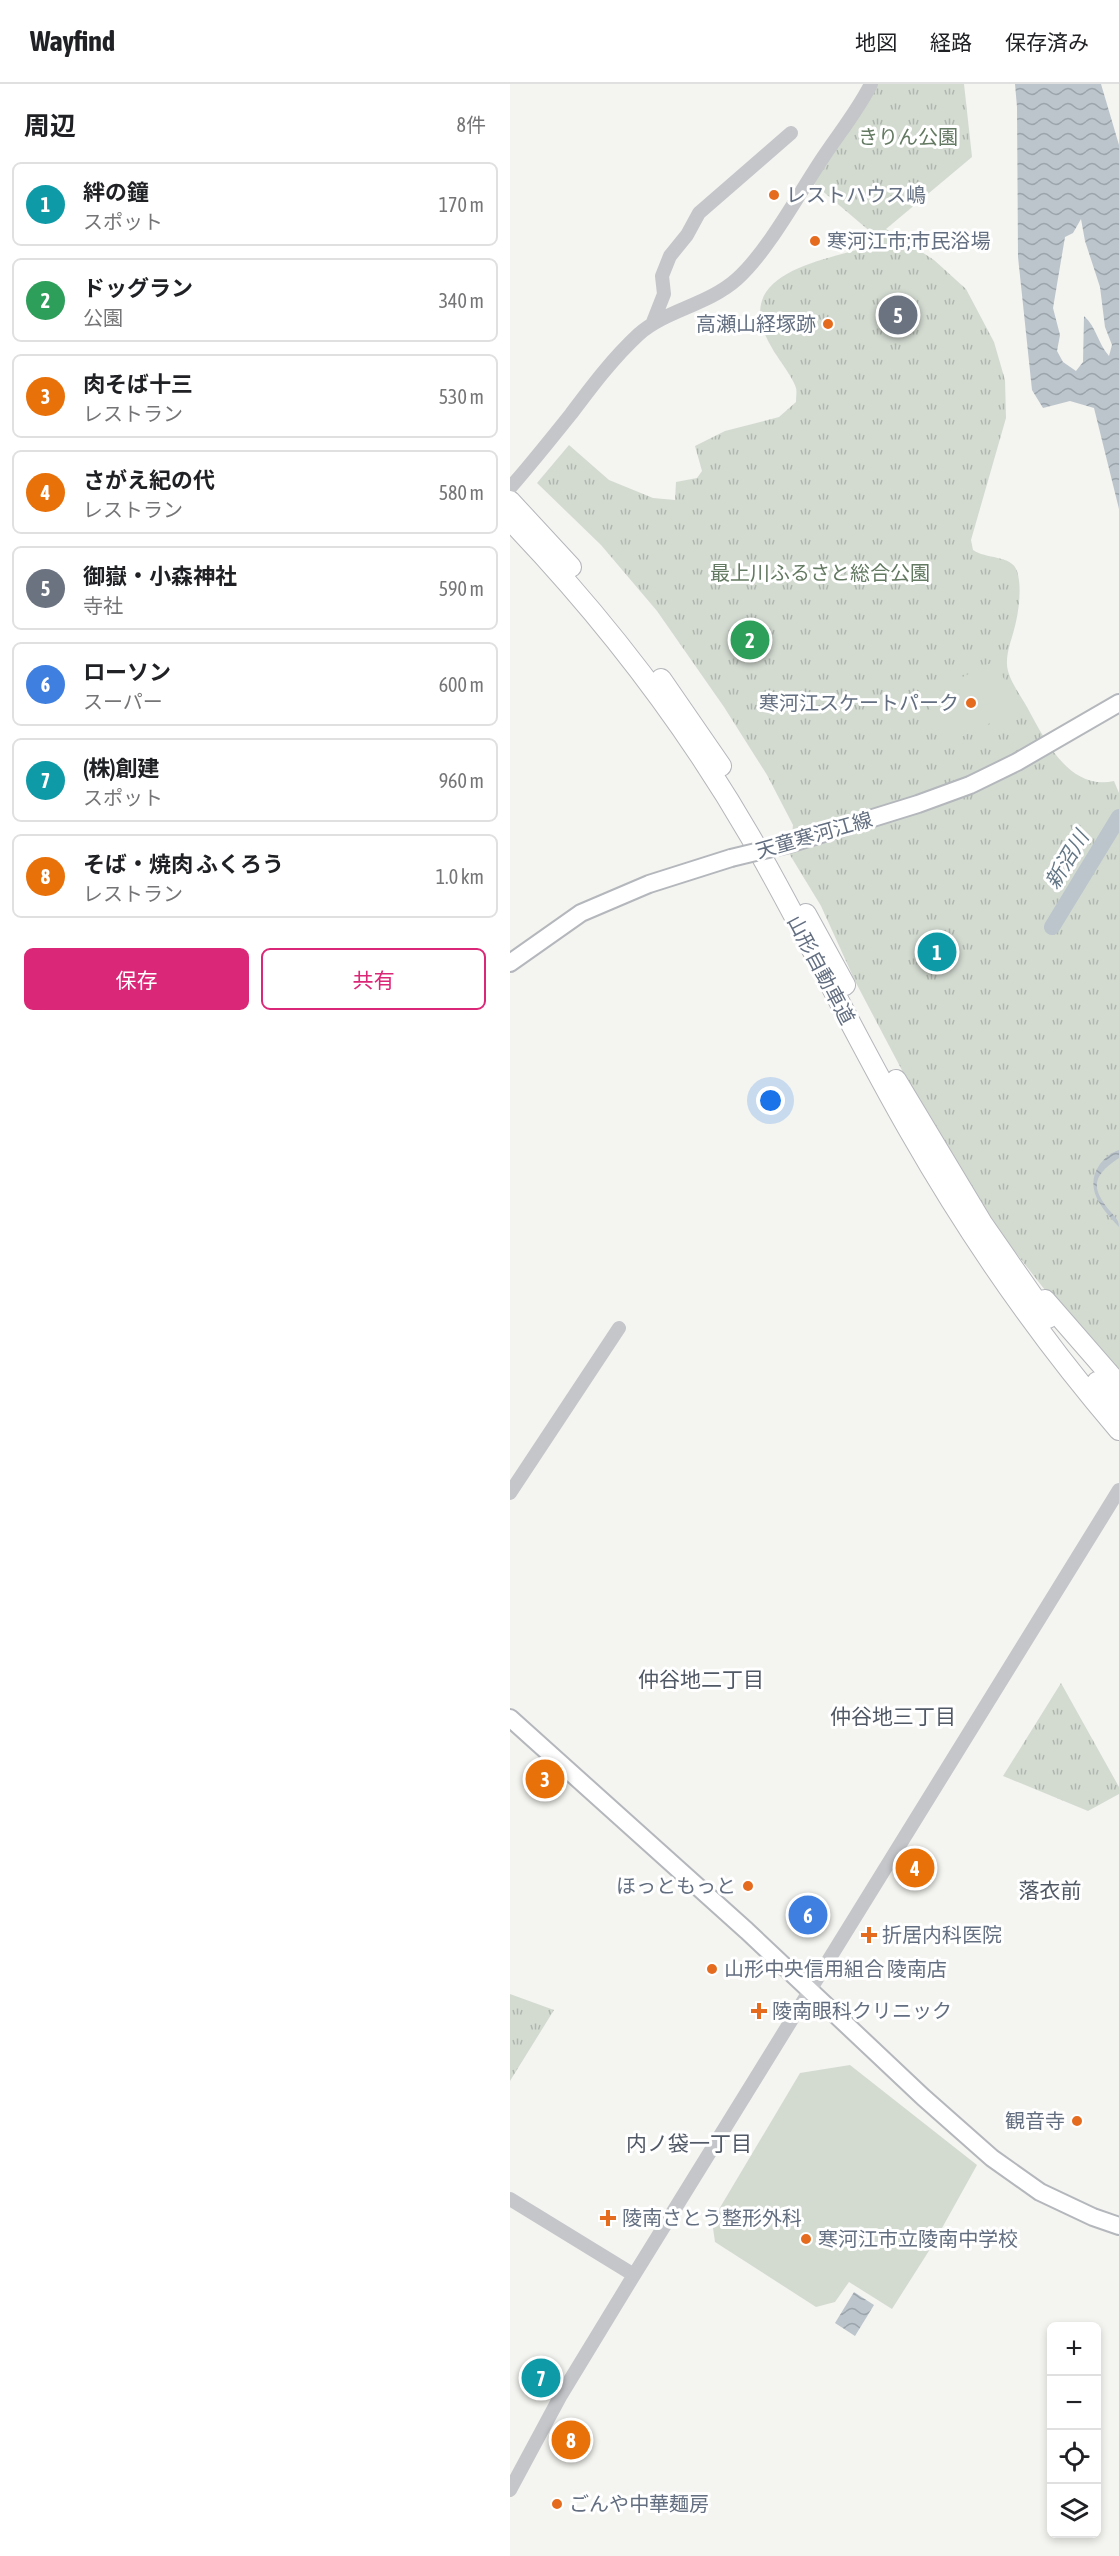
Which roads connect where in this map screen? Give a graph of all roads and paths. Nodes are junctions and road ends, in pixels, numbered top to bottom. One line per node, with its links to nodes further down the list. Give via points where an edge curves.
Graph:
1 (871, 84): 3 (street, via 801,193 737,279 692,306)
2 (791, 133): 3 (street, via 699,213 670,256 662,276 664,294)
3 (653, 322): 4 (street, via 616,356)
4 (510, 488)
5 (510, 501): 9 (highway, 山形自動車道, via 611,613 689,717 767,842)
6 (510, 520): 9 (highway, 山形自動車道, via 644,676 720,789)
7 (1119, 703): 8 (main road, 天童寒河江線, bridge, via 970,785 789,844 649,884 581,913)
8 (510, 963)
9 (913, 1124): 10 (highway, 山形自動車道)
10 (926, 1147): 11 (highway, 山形自動車道); 15 (highway, 山形自動車道, via 999,1274)
11 (982, 1223): 13 (highway); 14 (highway, 山形自動車道, via 1053,1325)
12 (619, 1329): 17 (street)
13 (1119, 1385)
14 (1119, 1409)
15 (1119, 1430)
16 (1119, 1490): 19 (street)
17 (510, 1493)
18 (515, 1723): 19 (main road)
19 (810, 1989): 21 (main road, via 992,2158 1040,2192); 22 (street)
20 (510, 2199): 22 (street)
21 (1119, 2226)
22 (634, 2275): 23 (street, via 561,2395)
23 (510, 2490)

